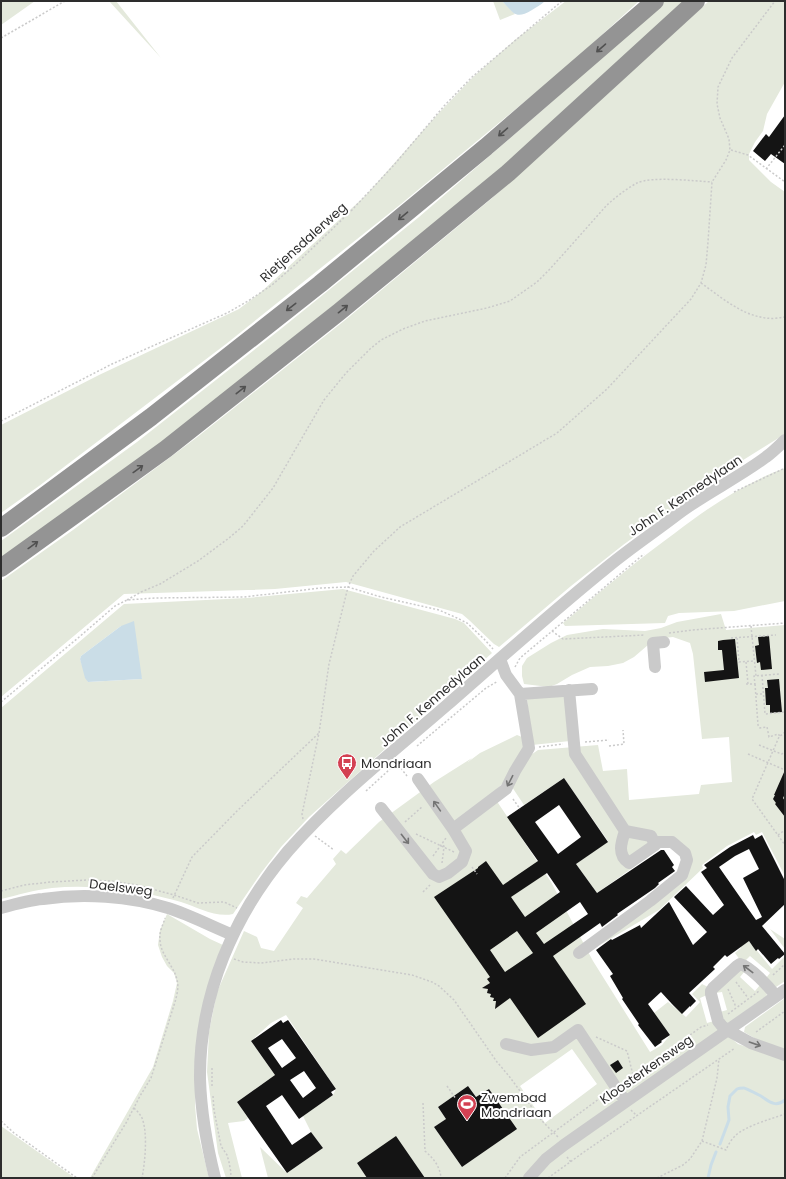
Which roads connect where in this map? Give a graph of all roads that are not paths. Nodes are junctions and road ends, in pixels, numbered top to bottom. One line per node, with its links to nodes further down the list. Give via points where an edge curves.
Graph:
1 (654, 1): 6 (highway, one-way to 6, via 486,147 320,284 152,417)
2 (696, 1): 7 (highway, one-way to 2, via 166,449 345,307 508,173)
3 (785, 440): 5 (street, John F. Kennedylaan)
4 (785, 454): 5 (street, John F. Kennedylaan)
5 (768, 456): 9 (street, John F. Kennedylaan, via 687,508 611,564)
6 (1, 528)
7 (1, 568)
8 (664, 642): 10 (street, via 653,643)
9 (500, 659): 13 (street, via 506,675); 20 (street, John F. Kennedylaan, via 351,788 308,830 262,885)
10 (655, 667)
11 (592, 689): 12 (street)
12 (569, 690): 13 (street); 17 (street, via 574,754)
13 (520, 694): 16 (street, one-way to 16, via 529,748 506,789)
14 (413, 778): 16 (street, one-way to 14)
15 (381, 808): 16 (street, one-way to 16, via 426,866 439,877 462,862 466,851)
16 (453, 829)
17 (624, 831): 18 (street, via 651,836); 18 (street, via 621,850 628,863 655,845)
18 (654, 842): 21 (street, via 672,842 685,853 688,860 682,875)
19 (1, 908): 20 (street, Daelsweg, via 43,898 83,896 124,899 168,908)
20 (233, 935): 27 (street, John F. Kennedylaan, via 211,996 201,1056 202,1110)
21 (579, 953)
22 (780, 993): 23 (street, Kloosterkensweg); 23 (street, one-way to 23, via 767,986 743,965 739,965 713,988 711,993 718,1021)
23 (727, 1030): 25 (street, one-way to 25, via 745,1040); 26 (street, Kloosterkensweg)
24 (506, 1044): 26 (street, via 531,1050 554,1047 578,1030)
25 (785, 1055)
26 (624, 1101): 28 (street, Kloosterkensweg, via 546,1159)
27 (216, 1178)
28 (529, 1178)

